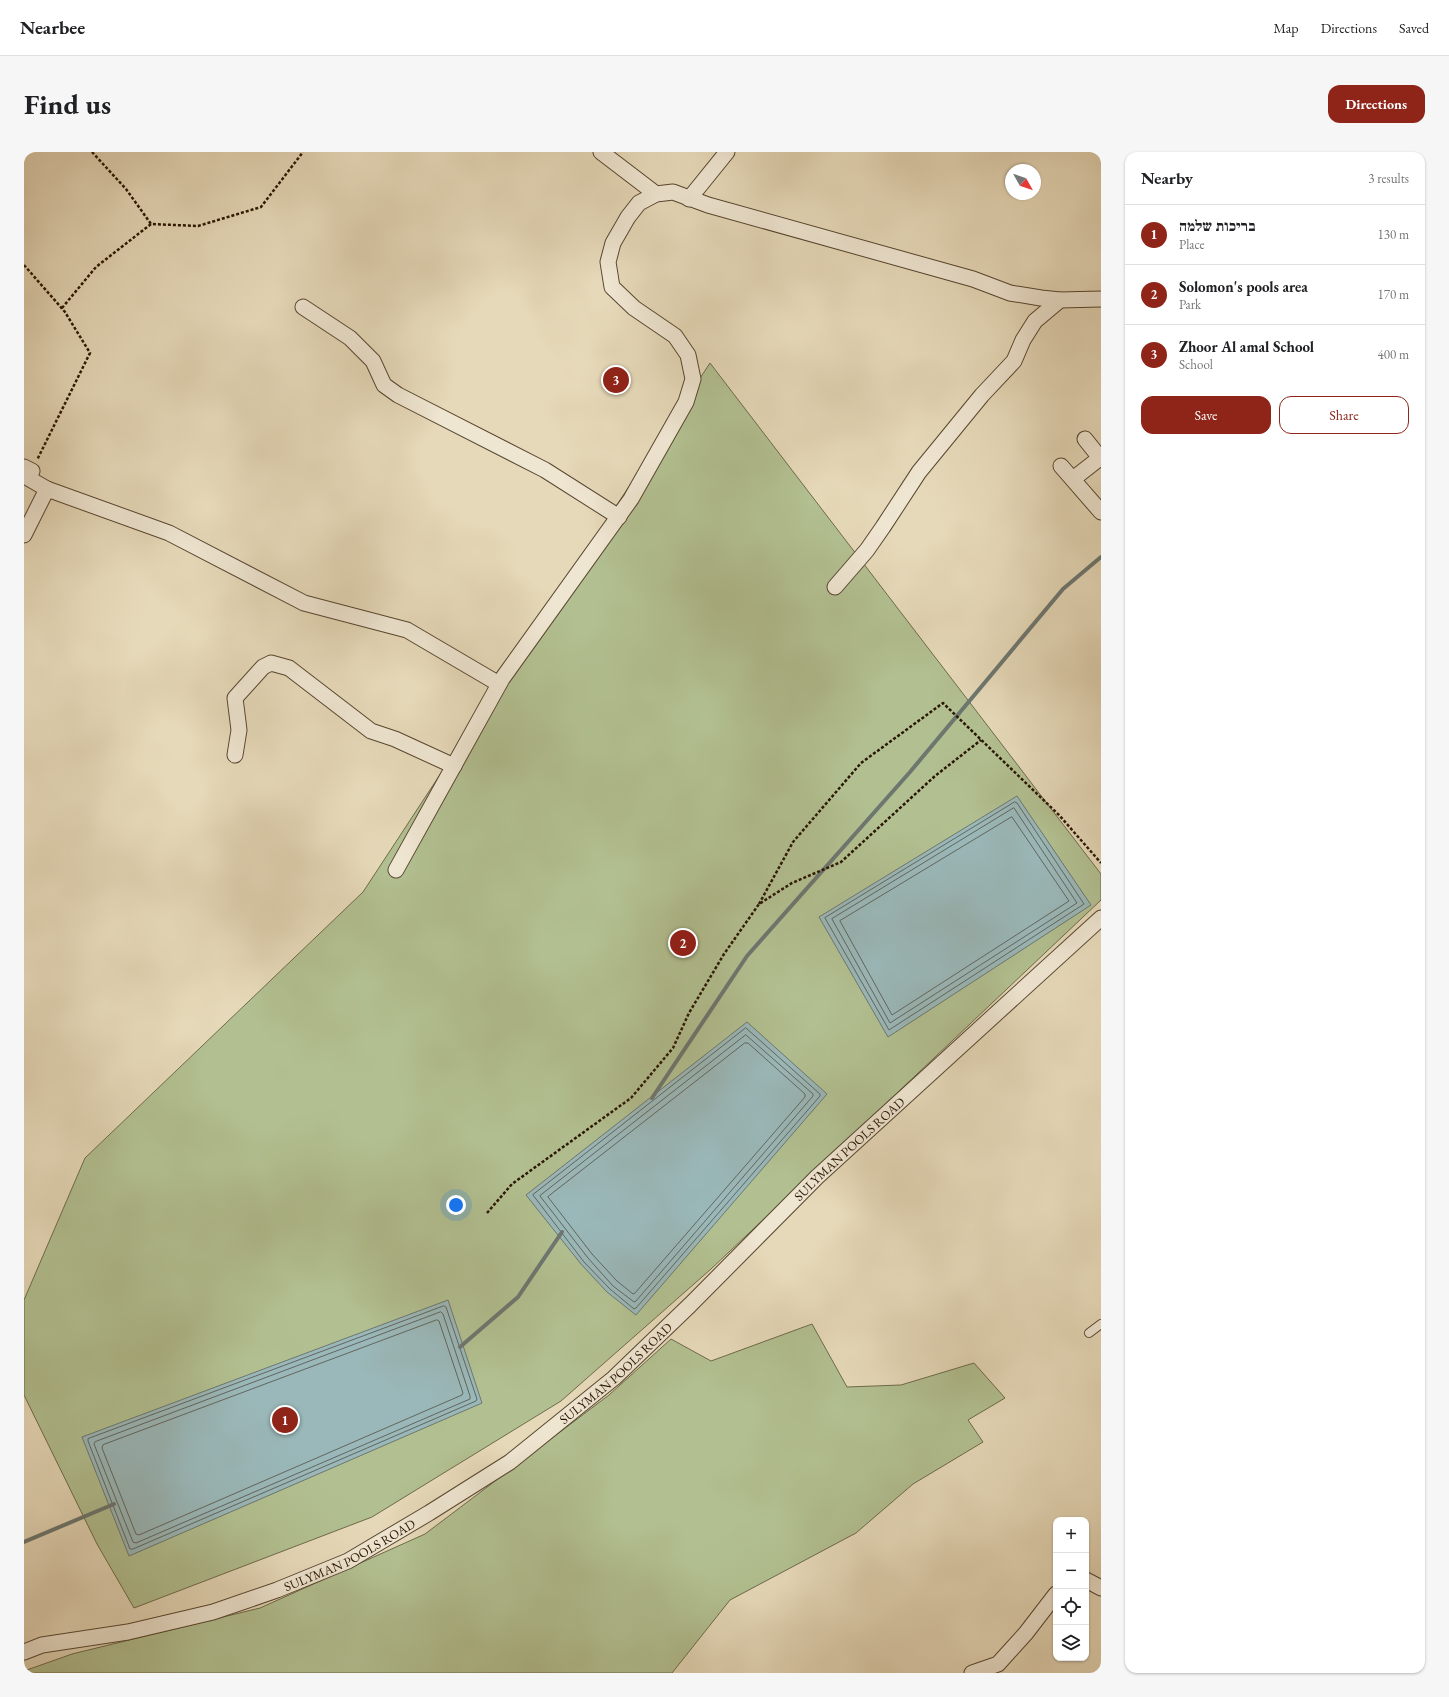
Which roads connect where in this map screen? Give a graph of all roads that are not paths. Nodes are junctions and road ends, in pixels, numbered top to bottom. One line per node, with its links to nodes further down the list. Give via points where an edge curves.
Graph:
1 (601, 152): 3 (street)
2 (728, 152): 4 (street)
3 (656, 194): 4 (street, via 673,192); 15 (street, via 639,203 628,217 613,243 608,262 609,275 612,286 634,308 675,336 688,355 693,379 686,402)
4 (689, 199): 6 (street, via 973,279 1010,293)
5 (1101, 299): 6 (street)
6 (1060, 300): 17 (street, via 1035,321 1014,361 918,472 883,528)
7 (303, 307): 15 (street, via 350,338 373,361 384,385 398,396 545,470)
8 (1085, 439): 9 (street)
9 (1100, 459): 12 (street)
10 (1061, 466): 12 (street)
11 (28, 469): 13 (street, via 28,478)
12 (1073, 479): 14 (street)
13 (47, 489): 16 (street); 18 (street, via 169,533 304,603 407,630)
14 (1101, 512)
15 (619, 517): 18 (street)
16 (24, 535)
17 (835, 587)
18 (500, 684): 20 (street)
19 (235, 755): 20 (street, via 239,730 235,698 263,667 271,663 289,668 371,731)
20 (454, 766): 21 (street)
21 (396, 870)
22 (1101, 918): 28 (street, SULYMAN POOLS ROAD, via 818,1177 614,1378 510,1462 429,1514 348,1561 277,1590 213,1612 128,1632 42,1645)
23 (1101, 1324): 24 (lane)
24 (1089, 1333)
25 (1089, 1582): 26 (street)
26 (1101, 1588)
27 (1053, 1598): 29 (street, via 998,1664)
28 (24, 1652)
29 (972, 1673)

